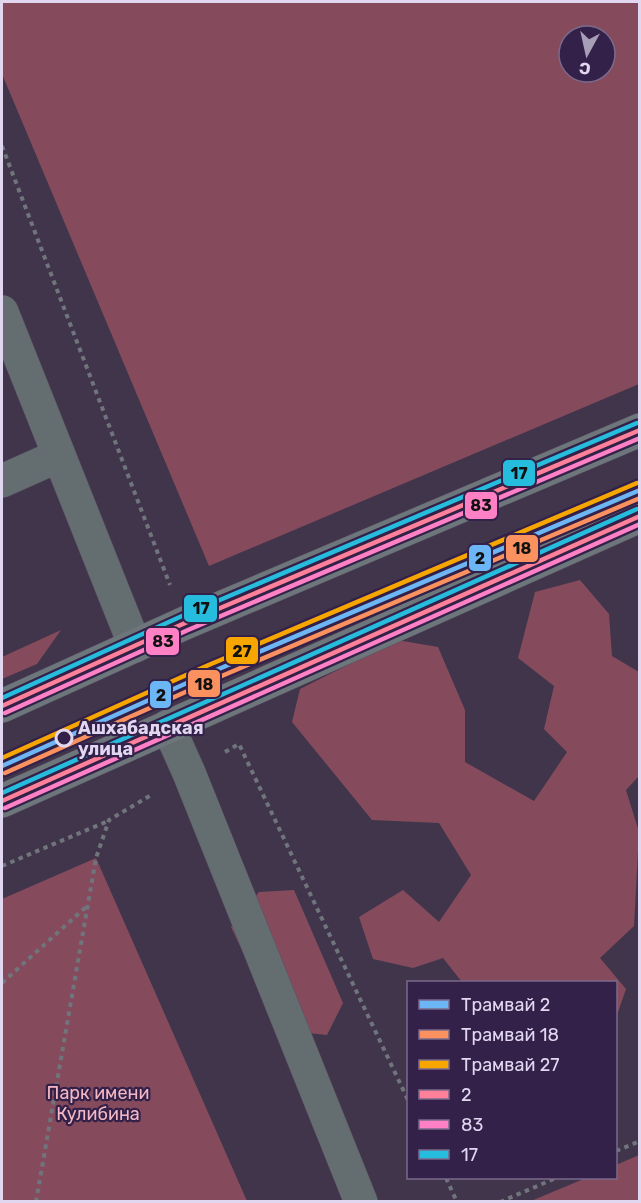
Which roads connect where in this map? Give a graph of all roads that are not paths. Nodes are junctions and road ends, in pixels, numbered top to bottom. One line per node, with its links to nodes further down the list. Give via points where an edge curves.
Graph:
1 (2, 312): 3 (street)
2 (639, 430): 6 (main road)
3 (58, 456): 4 (street); 6 (street)
4 (2, 481)
5 (639, 516): 8 (main road)
6 (135, 646): 7 (main road)
7 (2, 706)
8 (168, 726): 9 (main road); 10 (street)
9 (2, 801)
10 (361, 1202)

